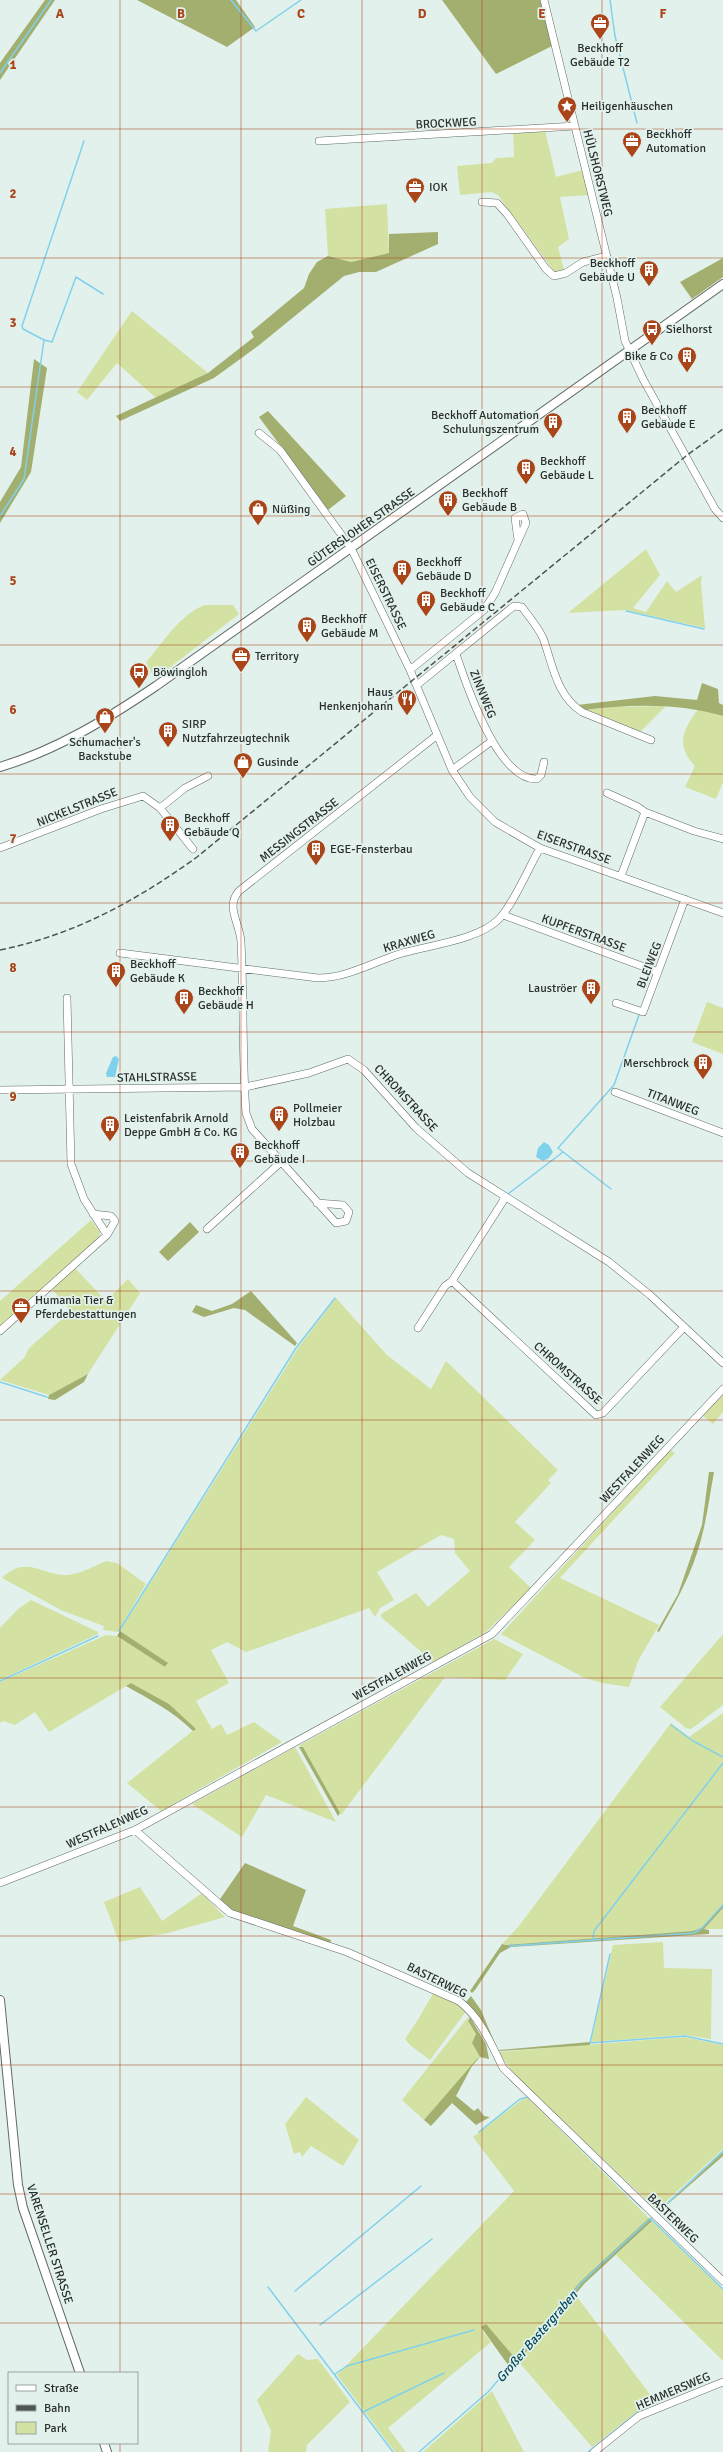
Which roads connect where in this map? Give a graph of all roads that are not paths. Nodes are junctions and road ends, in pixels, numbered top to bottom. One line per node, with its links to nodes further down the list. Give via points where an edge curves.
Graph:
1 (544, 0): 2 (street, HÜLSHORSTWEG)
2 (575, 126): 3 (street, BROCKWEG); 5 (street, HÜLSHORSTWEG)
3 (319, 141)
4 (482, 202): 5 (street, via 497,203 554,276 562,275 583,262)
5 (607, 256): 7 (street, HÜLSHORSTWEG, via 621,312 624,337)
6 (723, 284): 7 (main road, GÜTERSLOHER STRASSE)
7 (630, 350): 9 (street, HÜLSHORSTWEG, via 715,509); 11 (main road, GÜTERSLOHER STRASSE)
8 (259, 433): 11 (street, EISERSTRASSE, via 280,450)
9 (723, 518)
10 (518, 540): 13 (street, via 495,594 484,610)
11 (351, 548): 13 (street, EISERSTRASSE); 19 (main road, GÜTERSLOHER STRASSE, via 113,715 44,751)
12 (456, 654): 14 (street); 16 (street, via 514,606 522,607 542,638 562,692 572,705 582,712); 17 (street, ZINNWEG, via 470,696)
13 (410, 670): 14 (street, EISERSTRASSE)
14 (417, 685): 15 (street, EISERSTRASSE)
15 (436, 736): 20 (street, EISERSTRASSE); 34 (street, MESSINGSTRASSE, via 235,895 232,909 241,937)
16 (651, 740)
17 (492, 741): 18 (street, ZINNWEG, via 516,770 532,780 541,775); 20 (street)
18 (544, 762)
19 (0, 768)
20 (452, 770): 27 (street, EISERSTRASSE, via 470,797 495,822)
21 (208, 776): 23 (street, via 185,788)
22 (607, 793): 24 (street)
23 (160, 808): 26 (street, NICKELSTRASSE, via 143,796 101,809); 28 (street, NICKELSTRASSE)
24 (645, 812): 25 (street); 29 (street)
25 (723, 839)
26 (0, 848)
27 (540, 848): 29 (street, EISERSTRASSE); 32 (street, KRAXWEG)
28 (193, 849)
29 (621, 876): 30 (street, EISERSTRASSE)
30 (685, 899): 31 (street, EISERSTRASSE); 35 (street, BLEIWEG)
31 (723, 913)
32 (503, 914): 34 (street, KRAXWEG, via 489,927 472,934 399,954 335,977 318,978); 35 (street, KUPFERSTRASSE)
33 (120, 953): 34 (street)
34 (242, 968): 39 (street, MESSINGSTRASSE)
35 (658, 972): 37 (street, BLEIWEG, via 643,1012)
36 (67, 998): 40 (street)
37 (616, 1003)
38 (348, 1059): 39 (street, STAHLSTRASSE, via 309,1073); 45 (street, CHROMSTRASSE, via 364,1070 416,1128 468,1173)
39 (244, 1087): 40 (street, STAHLSTRASSE); 44 (street, via 246,1113 252,1129)
40 (69, 1089): 41 (street, STAHLSTRASSE); 47 (street, via 71,1164 84,1199)
41 (0, 1090)
42 (616, 1092): 43 (street, TITANWEG)
43 (723, 1133)
44 (281, 1162): 46 (street); 48 (street)
45 (505, 1198): 50 (street); 51 (street, CHROMSTRASSE, via 609,1262)
46 (317, 1203)
47 (93, 1214): 49 (street); 49 (street, via 111,1216 115,1221)
48 (208, 1229)
49 (107, 1235): 53 (street)
50 (452, 1281): 51 (street, CHROMSTRASSE, via 596,1415 603,1413); 52 (street, via 445,1286)
51 (684, 1327): 54 (street, CHROMSTRASSE)
52 (418, 1328)
53 (0, 1331)
54 (723, 1362)
55 (723, 1389): 56 (street, WESTFALENWEG, via 492,1634)
56 (135, 1830): 57 (street, WESTFALENWEG); 59 (street, BASTERWEG, via 230,1913 347,1952 459,2001 470,2010 486,2033 503,2068)
57 (0, 1883)
58 (0, 2000): 60 (main road, VARENSELLER STRASSE, via 18,2185 26,2216)
59 (723, 2281)
60 (80, 2372)
61 (723, 2382): 62 (street, HEMMERSWEG, via 639,2416)
62 (594, 2452)

